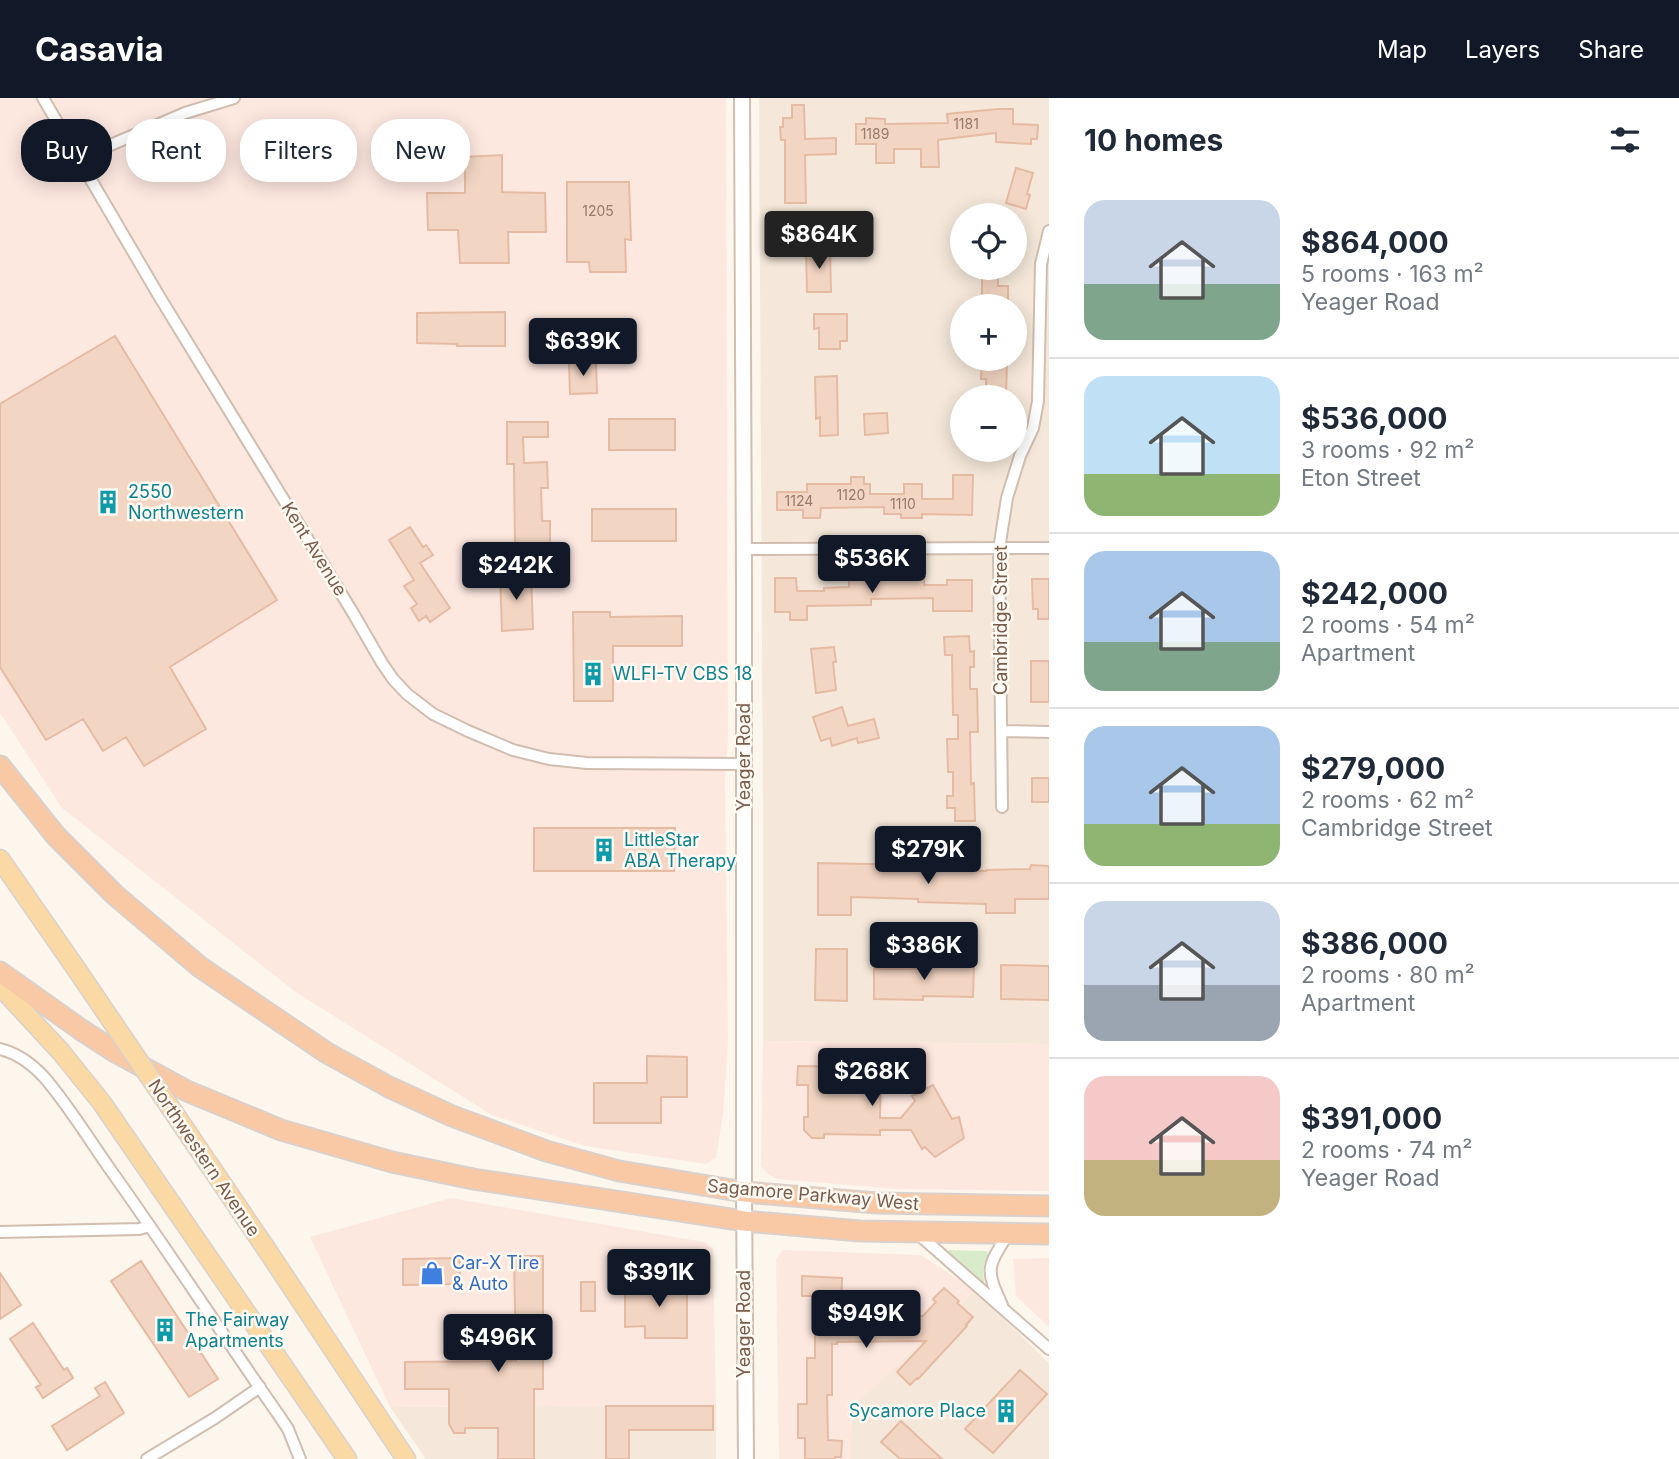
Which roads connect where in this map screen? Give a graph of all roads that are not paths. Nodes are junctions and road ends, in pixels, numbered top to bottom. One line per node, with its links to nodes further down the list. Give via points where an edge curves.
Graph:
1 (43, 98): 4 (street, Kent Avenue)
2 (234, 98): 5 (street, via 185,113)
3 (742, 98): 9 (street, Yeager Road)
4 (55, 119)
5 (112, 145)
6 (92, 182): 13 (street, Kent Avenue, via 382,663 407,694 468,732 549,759)
7 (1049, 231): 10 (street, Cambridge Street, via 1041,264 1038,401 1007,498)
8 (1049, 548): 10 (street)
9 (744, 549): 10 (street); 13 (street, Yeager Road)
10 (999, 549): 11 (street, Cambridge Street)
11 (1001, 732): 12 (street); 15 (street, Cambridge Street)
12 (1049, 732)
13 (744, 764): 20 (street, Yeager Road)
14 (0, 766): 20 (highway, Sagamore Parkway West, via 56,836 115,895 200,967 327,1053 452,1116 546,1151 619,1171)
15 (1002, 807)
16 (0, 859): 34 (main road, Northwestern Avenue, bridge)
17 (0, 972): 22 (highway, Sagamore Parkway West, via 117,1053 187,1091 281,1130 473,1180)
18 (0, 986): 33 (main road, via 102,1103)
19 (0, 1049): 23 (street, via 29,1063 44,1077)
20 (744, 1192): 21 (highway, Sagamore Parkway West, via 877,1203); 22 (street, Yeager Road)
21 (1049, 1206)
22 (744, 1222): 25 (highway, Sagamore Parkway West); 35 (street, Yeager Road)
23 (150, 1226): 24 (street); 30 (street)
24 (0, 1232)
25 (917, 1232): 26 (highway, Sagamore Parkway West); 28 (street)
26 (1008, 1234): 27 (highway, Sagamore Parkway West); 28 (street, via 991,1262 990,1280)
27 (1049, 1234)
28 (1003, 1307): 29 (street)
29 (1049, 1349)
30 (260, 1387): 31 (street); 32 (street, via 288,1429)
31 (147, 1459)
32 (300, 1459)
33 (347, 1459)
34 (406, 1459)
35 (746, 1459)

